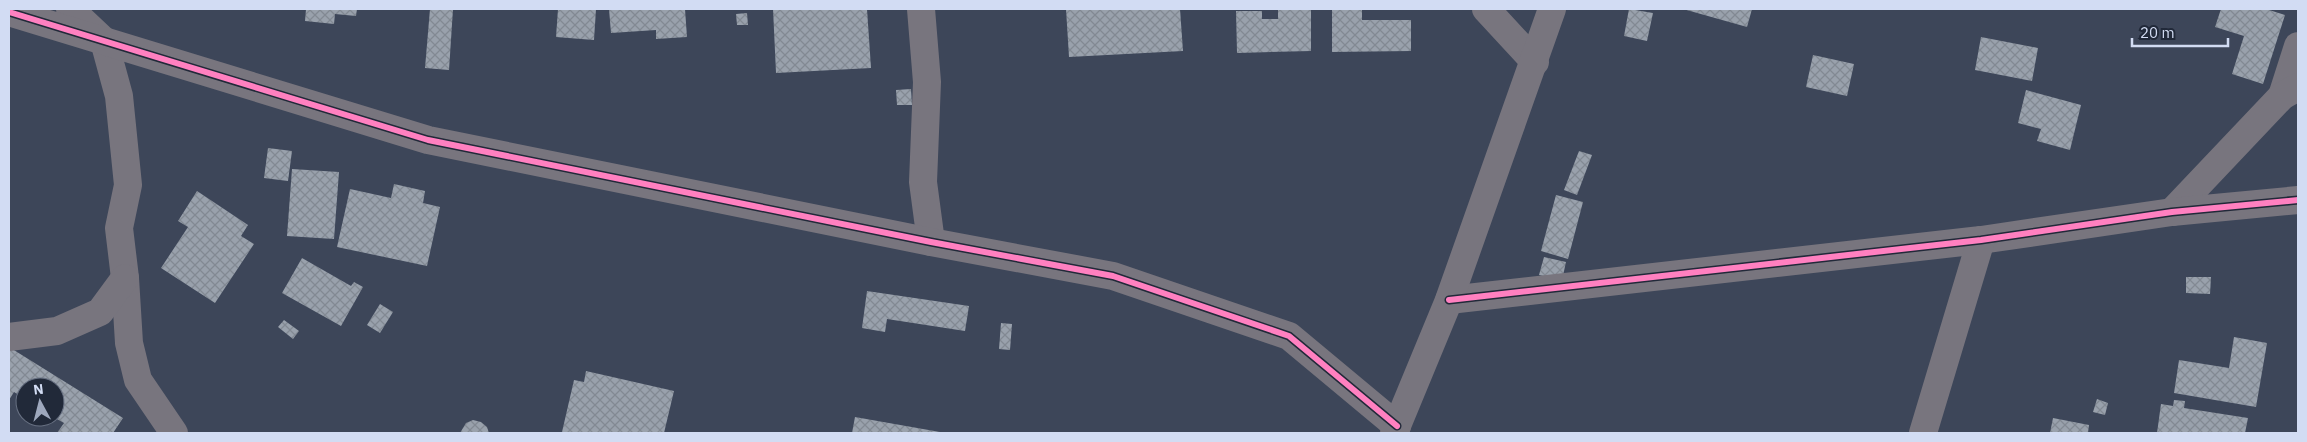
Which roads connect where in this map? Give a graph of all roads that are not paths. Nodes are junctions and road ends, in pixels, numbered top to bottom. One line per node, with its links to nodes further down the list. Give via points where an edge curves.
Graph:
1 (70, 9): 6 (street)
2 (921, 9): 13 (street, via 926,82 923,182)
3 (1486, 9): 8 (street)
4 (1552, 9): 8 (street)
5 (9, 12): 6 (street)
6 (104, 41): 13 (street, via 428,140); 14 (street, via 120,96 127,159 128,185 119,228)
7 (2298, 46): 9 (street)
8 (1535, 62): 15 (street)
9 (2290, 91): 11 (street)
10 (2298, 200): 11 (street)
11 (2172, 212): 12 (street)
12 (1980, 240): 15 (street); 19 (street)
13 (931, 242): 17 (street, via 1113,276 1289,336)
14 (125, 278): 16 (street, via 100,312 56,331); 18 (street, via 128,343 138,380)
15 (1449, 300): 17 (street)
16 (9, 337)
17 (1396, 430)
18 (174, 433)
19 (1923, 433)

